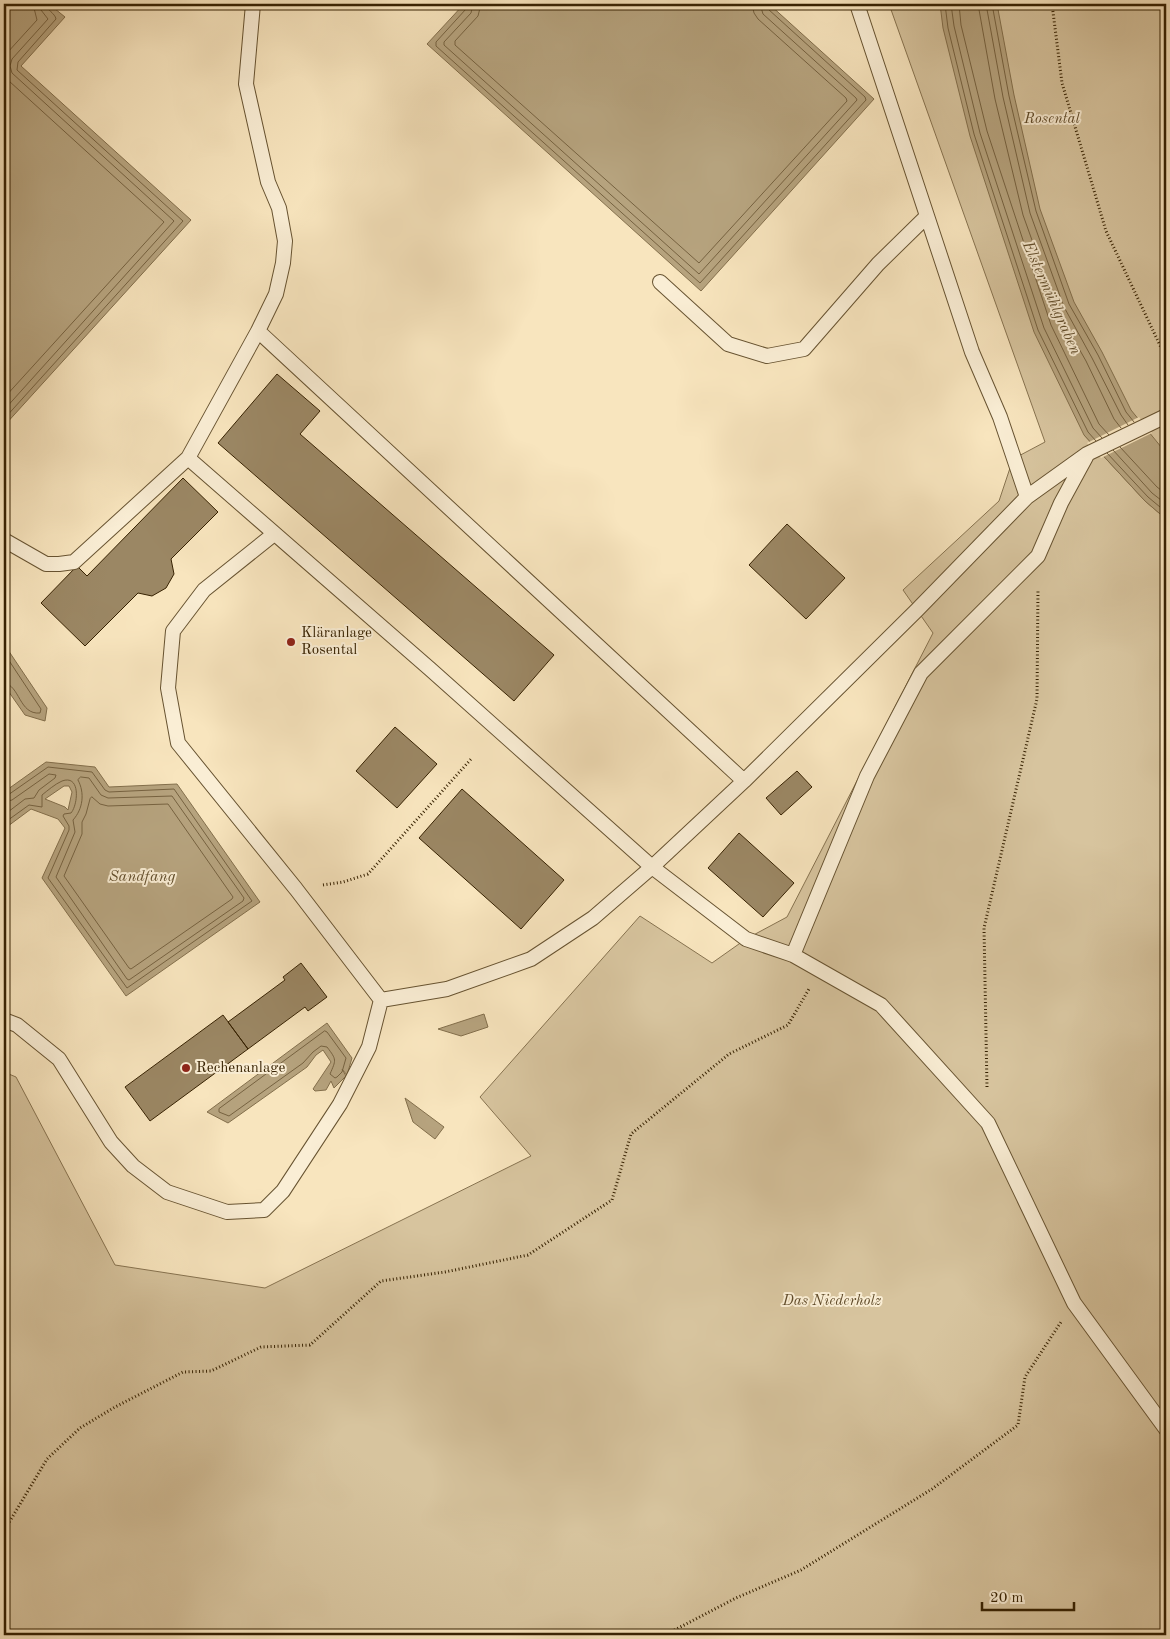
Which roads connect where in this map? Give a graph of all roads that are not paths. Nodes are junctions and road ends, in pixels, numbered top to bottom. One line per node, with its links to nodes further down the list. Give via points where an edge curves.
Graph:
1 (254, 4): 5 (lane, via 246,84 268,182 280,208 285,240 276,294)
2 (856, 4): 3 (lane)
3 (926, 217): 4 (lane, via 878,264 804,349 767,356 728,344); 9 (lane)
4 (660, 282)
5 (258, 331): 8 (lane); 12 (lane)
6 (1161, 418): 7 (lane)
7 (1087, 454): 9 (lane); 14 (lane, via 1060,503 1038,556 921,673 867,776)
8 (188, 458): 10 (lane); 11 (lane, via 74,562 46,564)
9 (1026, 497): 12 (lane)
10 (274, 534): 13 (lane); 15 (lane, via 204,590 173,631 168,688 178,743 296,889)
11 (4, 540)
12 (744, 781): 13 (lane)
13 (652, 867): 14 (lane, via 746,939); 15 (lane, via 593,918 531,959 447,989)
14 (793, 954): 17 (lane, via 881,1005 988,1123 1074,1303)
15 (380, 1000): 16 (lane, via 369,1047 340,1104 283,1191 264,1210 227,1212 167,1192 133,1166 111,1142 59,1059 17,1025)
16 (4, 1020)
17 (1166, 1429)

